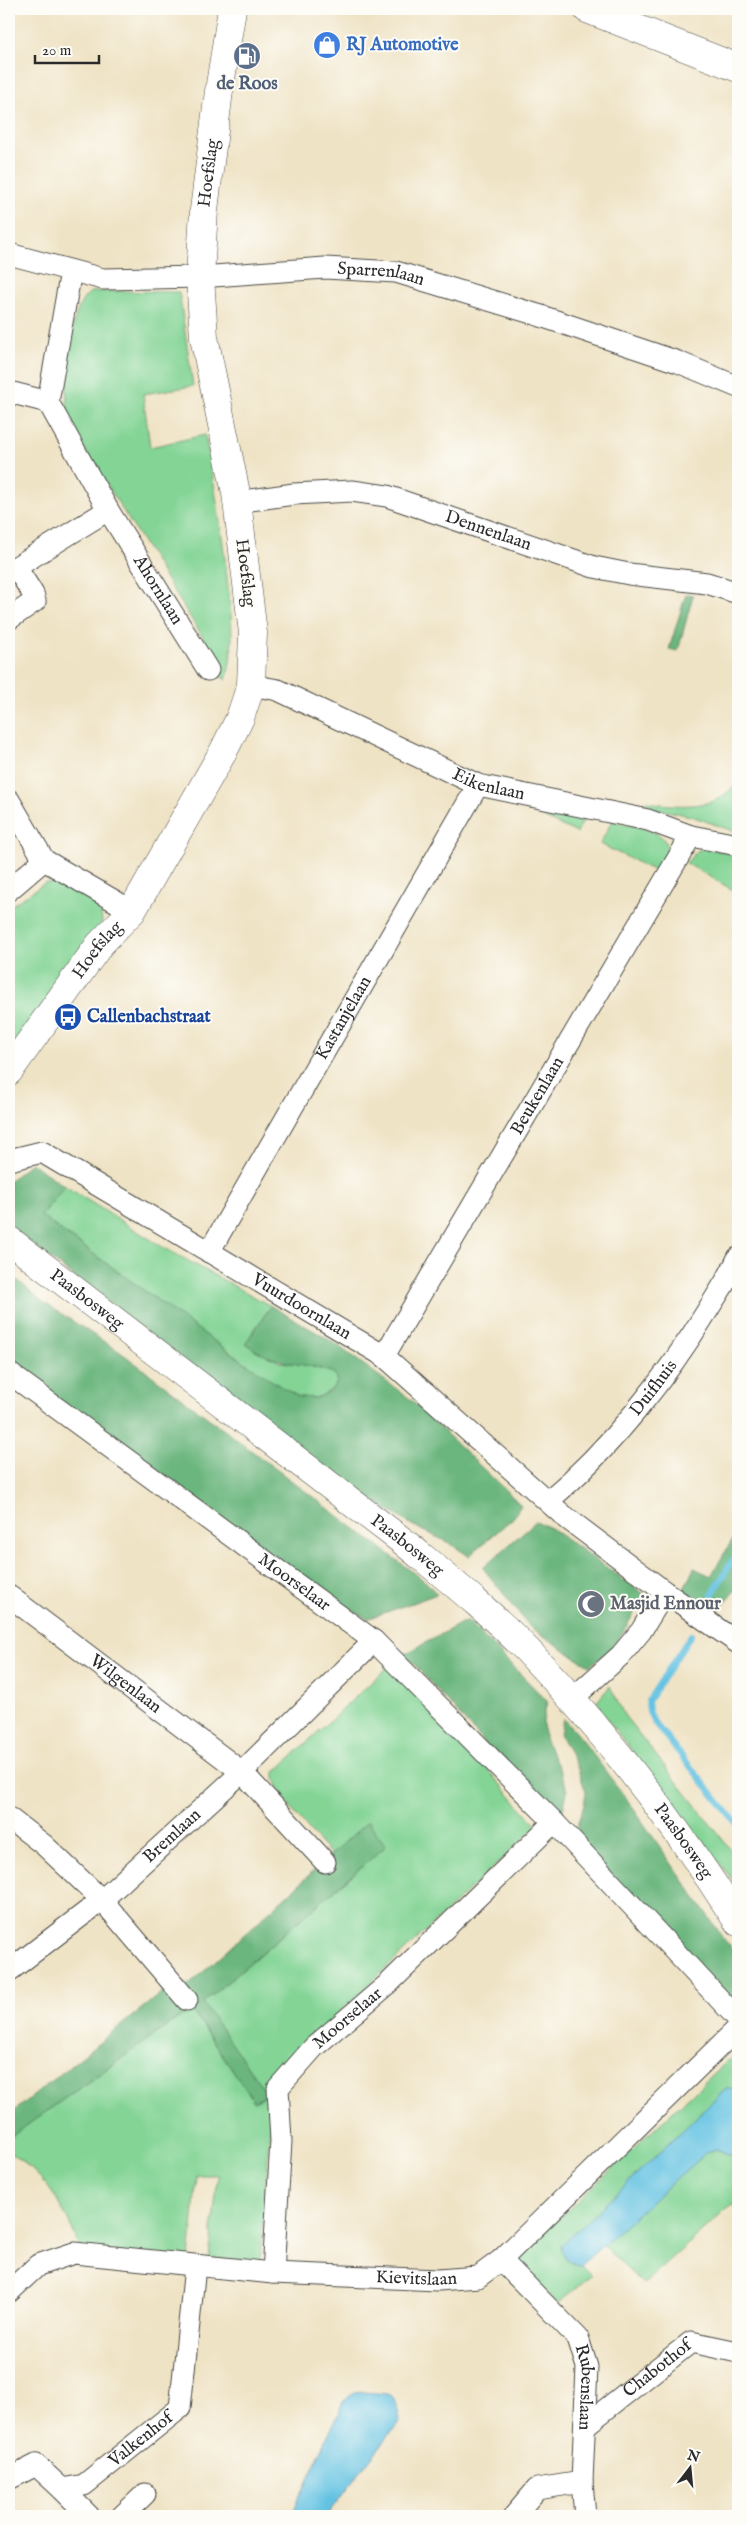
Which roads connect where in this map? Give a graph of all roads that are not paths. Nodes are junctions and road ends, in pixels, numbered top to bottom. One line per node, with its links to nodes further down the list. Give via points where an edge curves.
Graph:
1 (232, 9): 7 (street, Hoefslag, via 204,210)
2 (587, 9): 3 (street)
3 (623, 15): 4 (street, via 638,30)
4 (738, 68)
5 (9, 254): 6 (street, Sparrenlaan)
6 (71, 271): 7 (street, Sparrenlaan, via 103,279); 10 (street)
7 (200, 277): 8 (street, Sparrenlaan, via 325,268 396,272 678,362); 11 (street, Hoefslag, via 204,337)
8 (738, 387)
9 (9, 392): 10 (street)
10 (48, 402): 12 (street, Ahornlaan)
11 (236, 502): 14 (street, Dennenlaan, via 352,491 387,496 594,567 707,583); 17 (street, Hoefslag, via 253,633)
12 (108, 510): 13 (street); 16 (street, Ahornlaan)
13 (12, 561): 15 (street, via 35,601)
14 (738, 593)
15 (9, 619)
16 (208, 670)
17 (251, 685): 18 (street, Eikenlaan, via 278,690); 24 (street, Hoefslag, via 240,718 223,752)
18 (478, 785): 20 (street, Eikenlaan, via 648,820); 28 (street, Kastanjelaan)
19 (9, 800): 22 (street)
20 (691, 836): 21 (street, Eikenlaan); 30 (street, Beukenlaan)
21 (738, 845)
22 (44, 860): 23 (street); 24 (street)
23 (9, 890)
24 (132, 911): 25 (street, Hoefslag, via 100,944)
25 (9, 1071)
26 (9, 1160): 28 (street, Vuurdoornlaan, via 42,1152)
27 (9, 1240): 37 (street, Paasbosweg, via 457,1586 526,1650)
28 (209, 1252): 30 (street, Vuurdoornlaan)
29 (738, 1258): 32 (street, Duifhuis, via 684,1349 637,1409 574,1480)
30 (384, 1356): 32 (street, Vuurdoornlaan)
31 (9, 1373): 35 (street, Moorselaar)
32 (548, 1501): 33 (street, Vuurdoornlaan)
33 (665, 1592): 36 (street, Vuurdoornlaan); 37 (street, via 641,1631 621,1655)
34 (9, 1596): 38 (street, Wilgenlaan)
35 (374, 1642): 38 (street, Bremlaan); 40 (street, Moorselaar)
36 (738, 1643)
37 (571, 1700): 43 (street, Paasbosweg, via 645,1788)
38 (242, 1772): 41 (street); 42 (street, Bremlaan)
39 (9, 1818): 42 (street, via 44,1845)
40 (554, 1822): 46 (street, Moorselaar); 50 (street, Moorselaar, via 388,1984 314,2046 278,2088 281,2141)
41 (324, 1862)
42 (102, 1900): 44 (street, Bremlaan); 45 (street)
43 (738, 1922)
44 (9, 1971)
45 (187, 2000)
46 (738, 2020)
47 (738, 2028): 48 (street, Kievitslaan)
48 (501, 2260): 50 (street, Kievitslaan, via 478,2277 438,2280); 53 (street, Rubenslaan, via 578,2338 587,2367)
49 (195, 2266): 50 (street, Kievitslaan); 51 (street, Kievitslaan, via 74,2253 38,2265); 56 (street, Valkenhof, via 180,2408 84,2485)
50 (273, 2273)
51 (9, 2292)
52 (738, 2352): 53 (street, Chabothof, via 692,2342)
53 (586, 2425): 55 (street, Rubenslaan)
54 (9, 2479): 56 (street, via 36,2466)
55 (582, 2482): 60 (street, via 537,2489); 61 (street, Rubenslaan)
56 (62, 2489): 58 (street)
57 (145, 2494): 59 (street)
58 (89, 2516)
59 (122, 2516)
60 (514, 2516)
61 (585, 2516)

